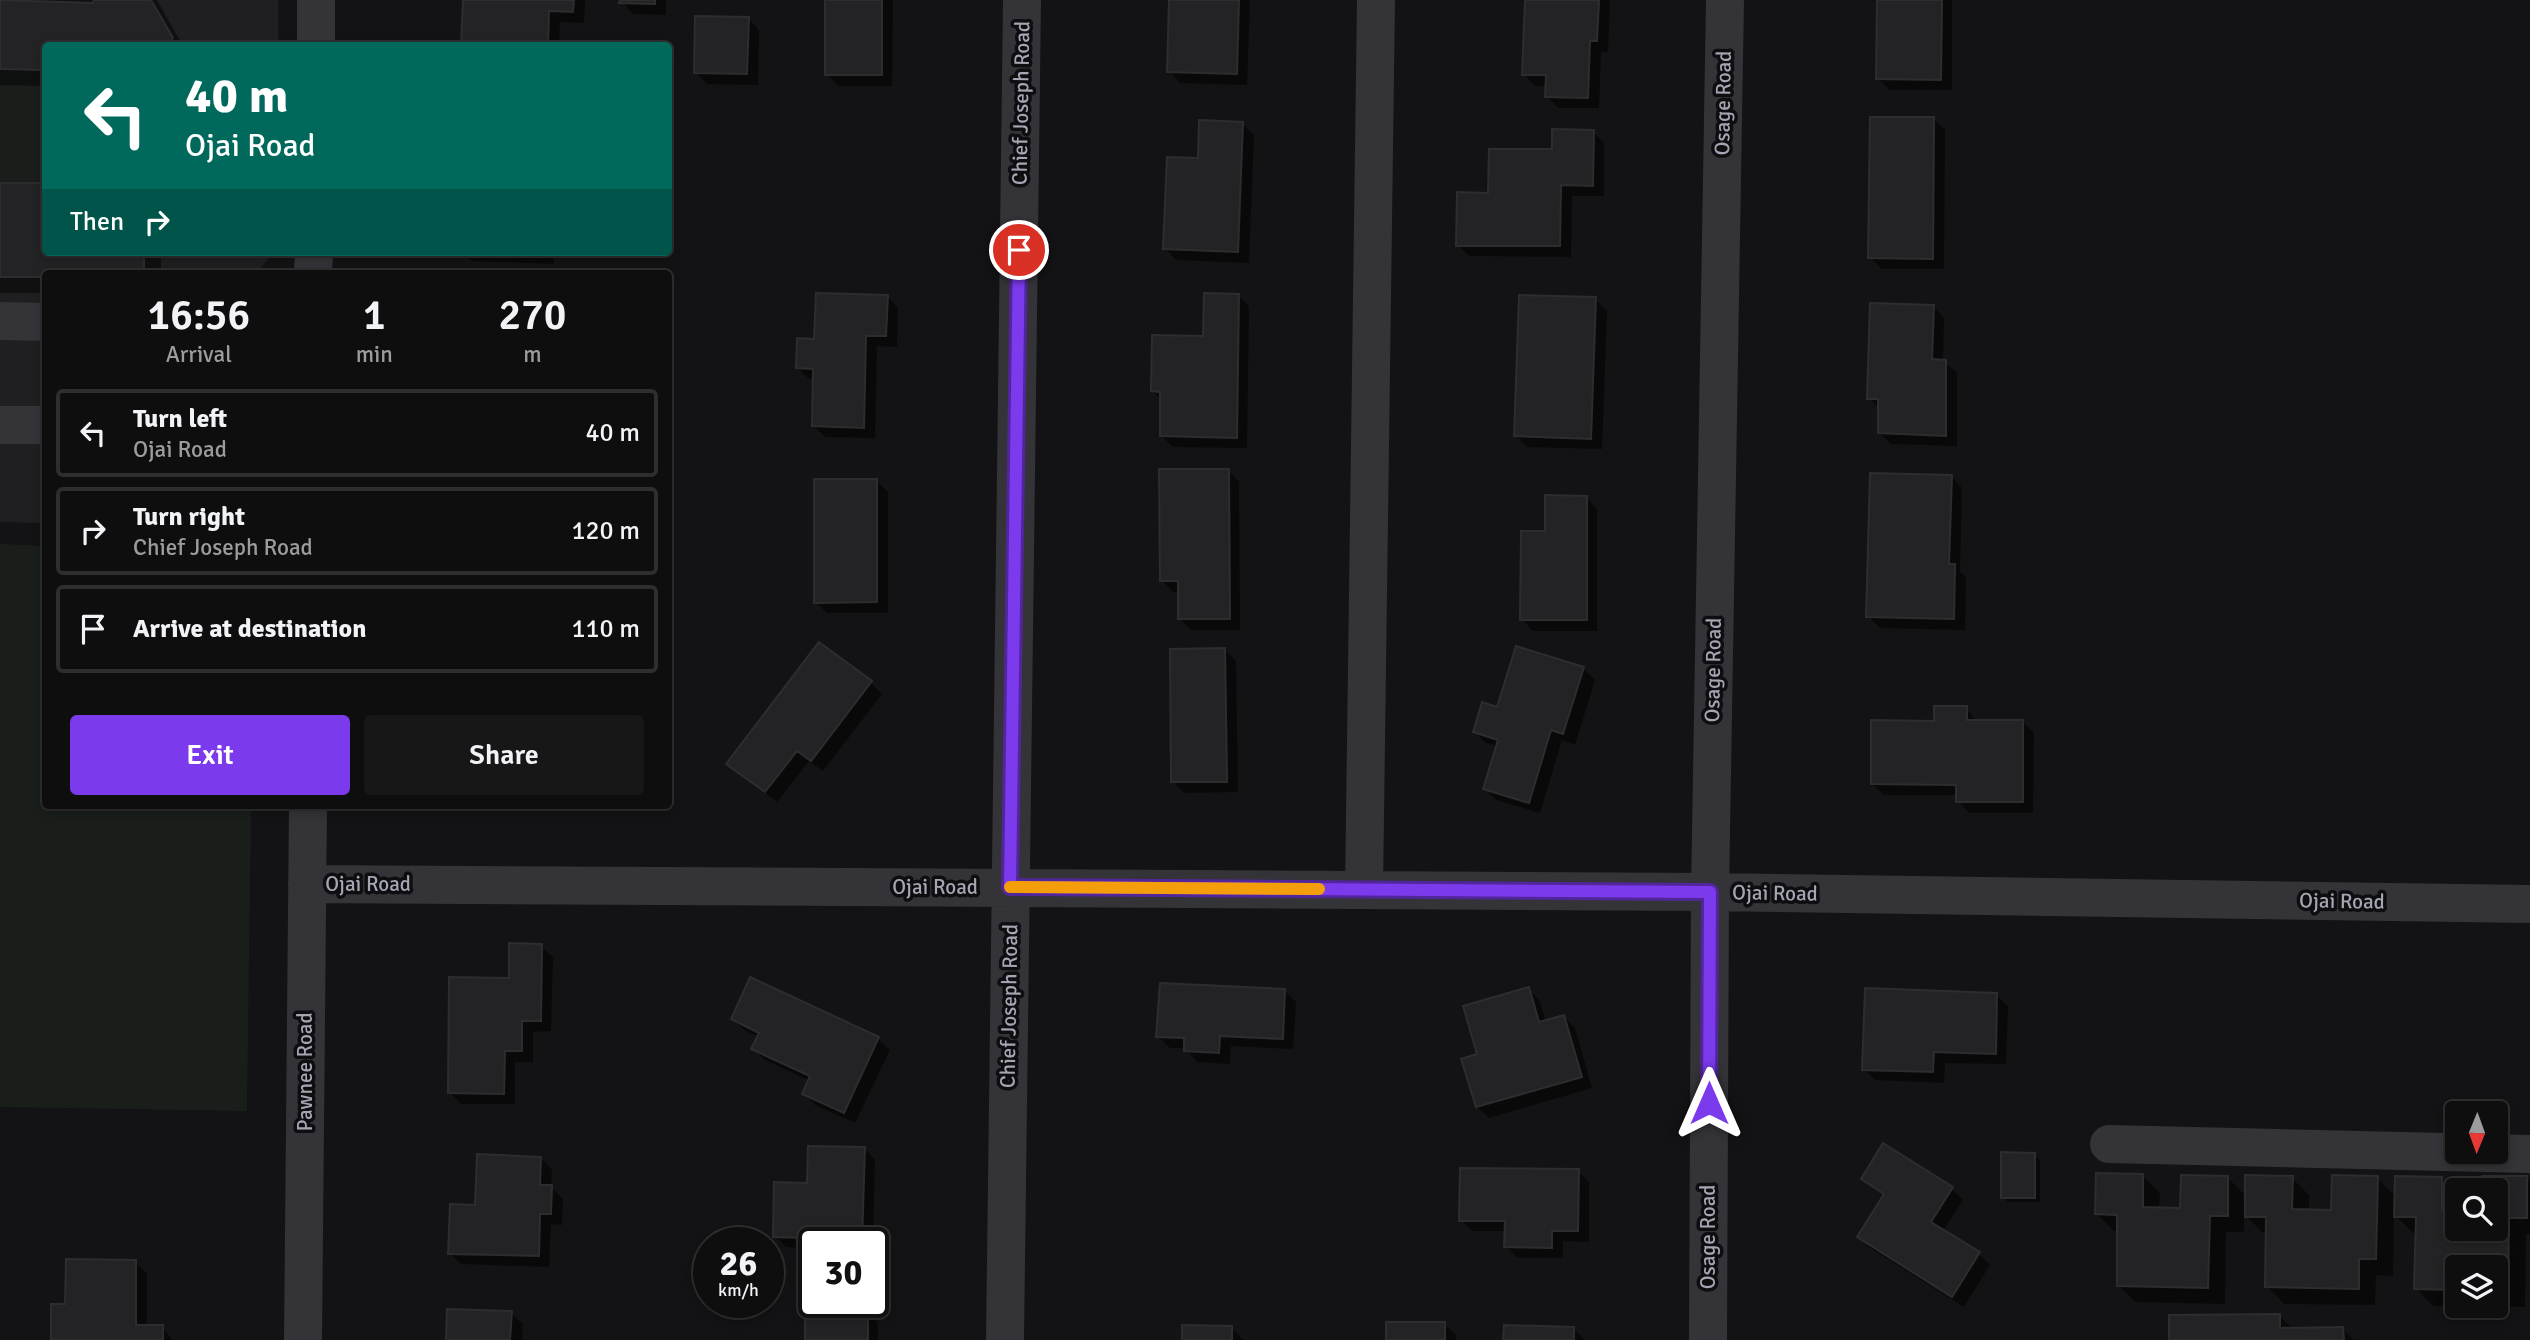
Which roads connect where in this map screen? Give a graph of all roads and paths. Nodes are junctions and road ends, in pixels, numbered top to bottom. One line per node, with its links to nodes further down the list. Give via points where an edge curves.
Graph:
1 (316, 0): 5 (street)
2 (1022, 0): 12 (street, Chief Joseph Road)
3 (1376, 0): 13 (street)
4 (1725, 0): 14 (street, Osage Road)
5 (316, 42)
6 (0, 321): 7 (street)
7 (42, 322)
8 (0, 425): 9 (street)
9 (42, 425)
10 (308, 809): 11 (street, Pawnee Road)
11 (307, 884): 12 (street, Ojai Road); 18 (street, Pawnee Road)
12 (1010, 887): 13 (street, Ojai Road); 19 (street, Chief Joseph Road)
13 (1363, 890): 14 (street, Ojai Road)
14 (1710, 892): 15 (street, Ojai Road); 20 (street, Osage Road)
15 (2530, 904)
16 (2109, 1144): 17 (street)
17 (2530, 1154)
18 (303, 1340)
19 (1005, 1340)
20 (1707, 1340)

